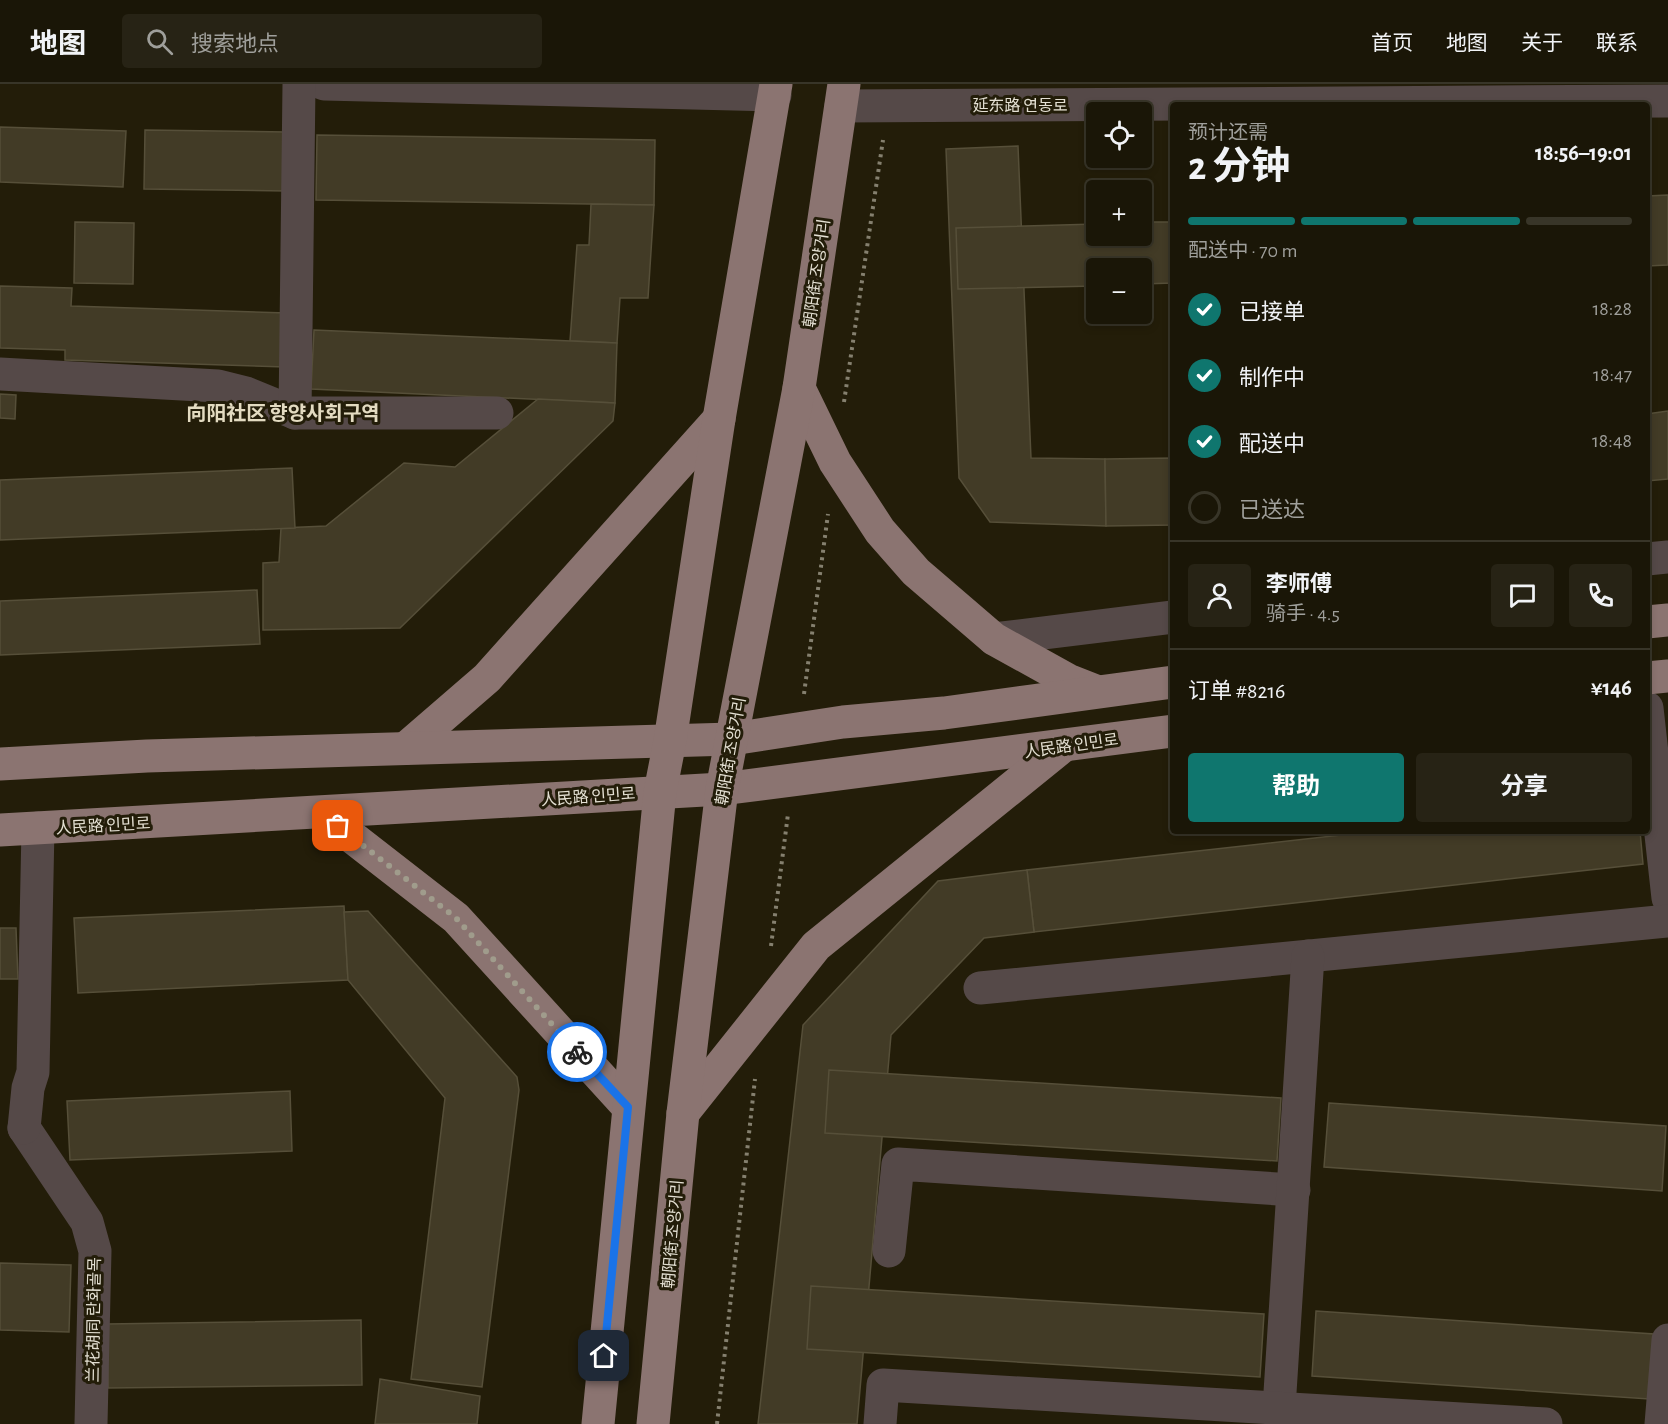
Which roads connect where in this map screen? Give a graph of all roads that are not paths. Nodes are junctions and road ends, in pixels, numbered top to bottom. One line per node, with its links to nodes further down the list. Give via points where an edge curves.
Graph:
1 (299, 84): 11 (street)
2 (324, 84): 3 (street)
3 (776, 89): 13 (main road)
4 (1348, 93): 6 (street, 延东路 연동로); 8 (street, 延东路 연동로)
5 (842, 95): 7 (street, 延东路 연동로); 10 (main road, 朝阳街 조양거리)
6 (1668, 101)
7 (1187, 102)
8 (1297, 102)
9 (0, 374): 11 (street, via 218,386)
10 (799, 388): 19 (main road, via 835,462 880,531 916,572); 26 (main road, 朝阳街 조양거리)
11 (295, 412): 12 (street)
12 (497, 412)
13 (719, 419): 27 (main road); 29 (main road, via 487,678)
14 (1668, 557): 15 (street)
15 (1650, 559)
16 (1170, 617): 19 (street)
17 (1668, 620): 18 (main road)
18 (1650, 622)
19 (994, 639): 23 (main road, via 1068,680)
20 (1668, 676): 21 (main road)
21 (1650, 678)
22 (1170, 682): 23 (main road)
23 (1097, 691): 26 (main road)
24 (1170, 731): 28 (main road, 人民路 인민로)
25 (1650, 735): 36 (street)
26 (732, 739): 27 (main road); 31 (main road, 朝阳街 조양거리)
27 (670, 741): 29 (main road); 32 (main road)
28 (1062, 747): 31 (main road, 人民路 인민로); 41 (main road, via 816,946)
29 (406, 748): 30 (main road)
30 (0, 764)
31 (722, 789): 32 (main road, 人民路 인민로); 41 (main road, 朝阳街 조양거리)
32 (660, 792): 33 (main road, 人民路 인민로); 40 (main road)
33 (321, 813): 34 (main road, 人民路 인민로); 40 (main road, via 456,918)
34 (38, 828): 35 (main road, 人民路 인민로); 42 (street, via 33,1072)
35 (0, 830)
36 (1668, 898)
37 (1668, 921): 38 (street)
38 (1308, 956): 39 (street); 43 (street)
39 (980, 988)
40 (628, 1107): 48 (main road)
41 (683, 1113): 49 (main road, 朝阳街 조양거리)
42 (12, 1128): 47 (street, 兰花胡同 란화골목, via 87,1221 95,1251)
43 (1294, 1190): 44 (street, via 898,1164); 46 (street)
44 (889, 1251)
45 (1668, 1340): 52 (street)
46 (1279, 1408): 50 (street, via 883,1385); 51 (street)
47 (91, 1424)
48 (598, 1424)
49 (653, 1424)
50 (880, 1424)
51 (1546, 1424)
52 (1661, 1424)

